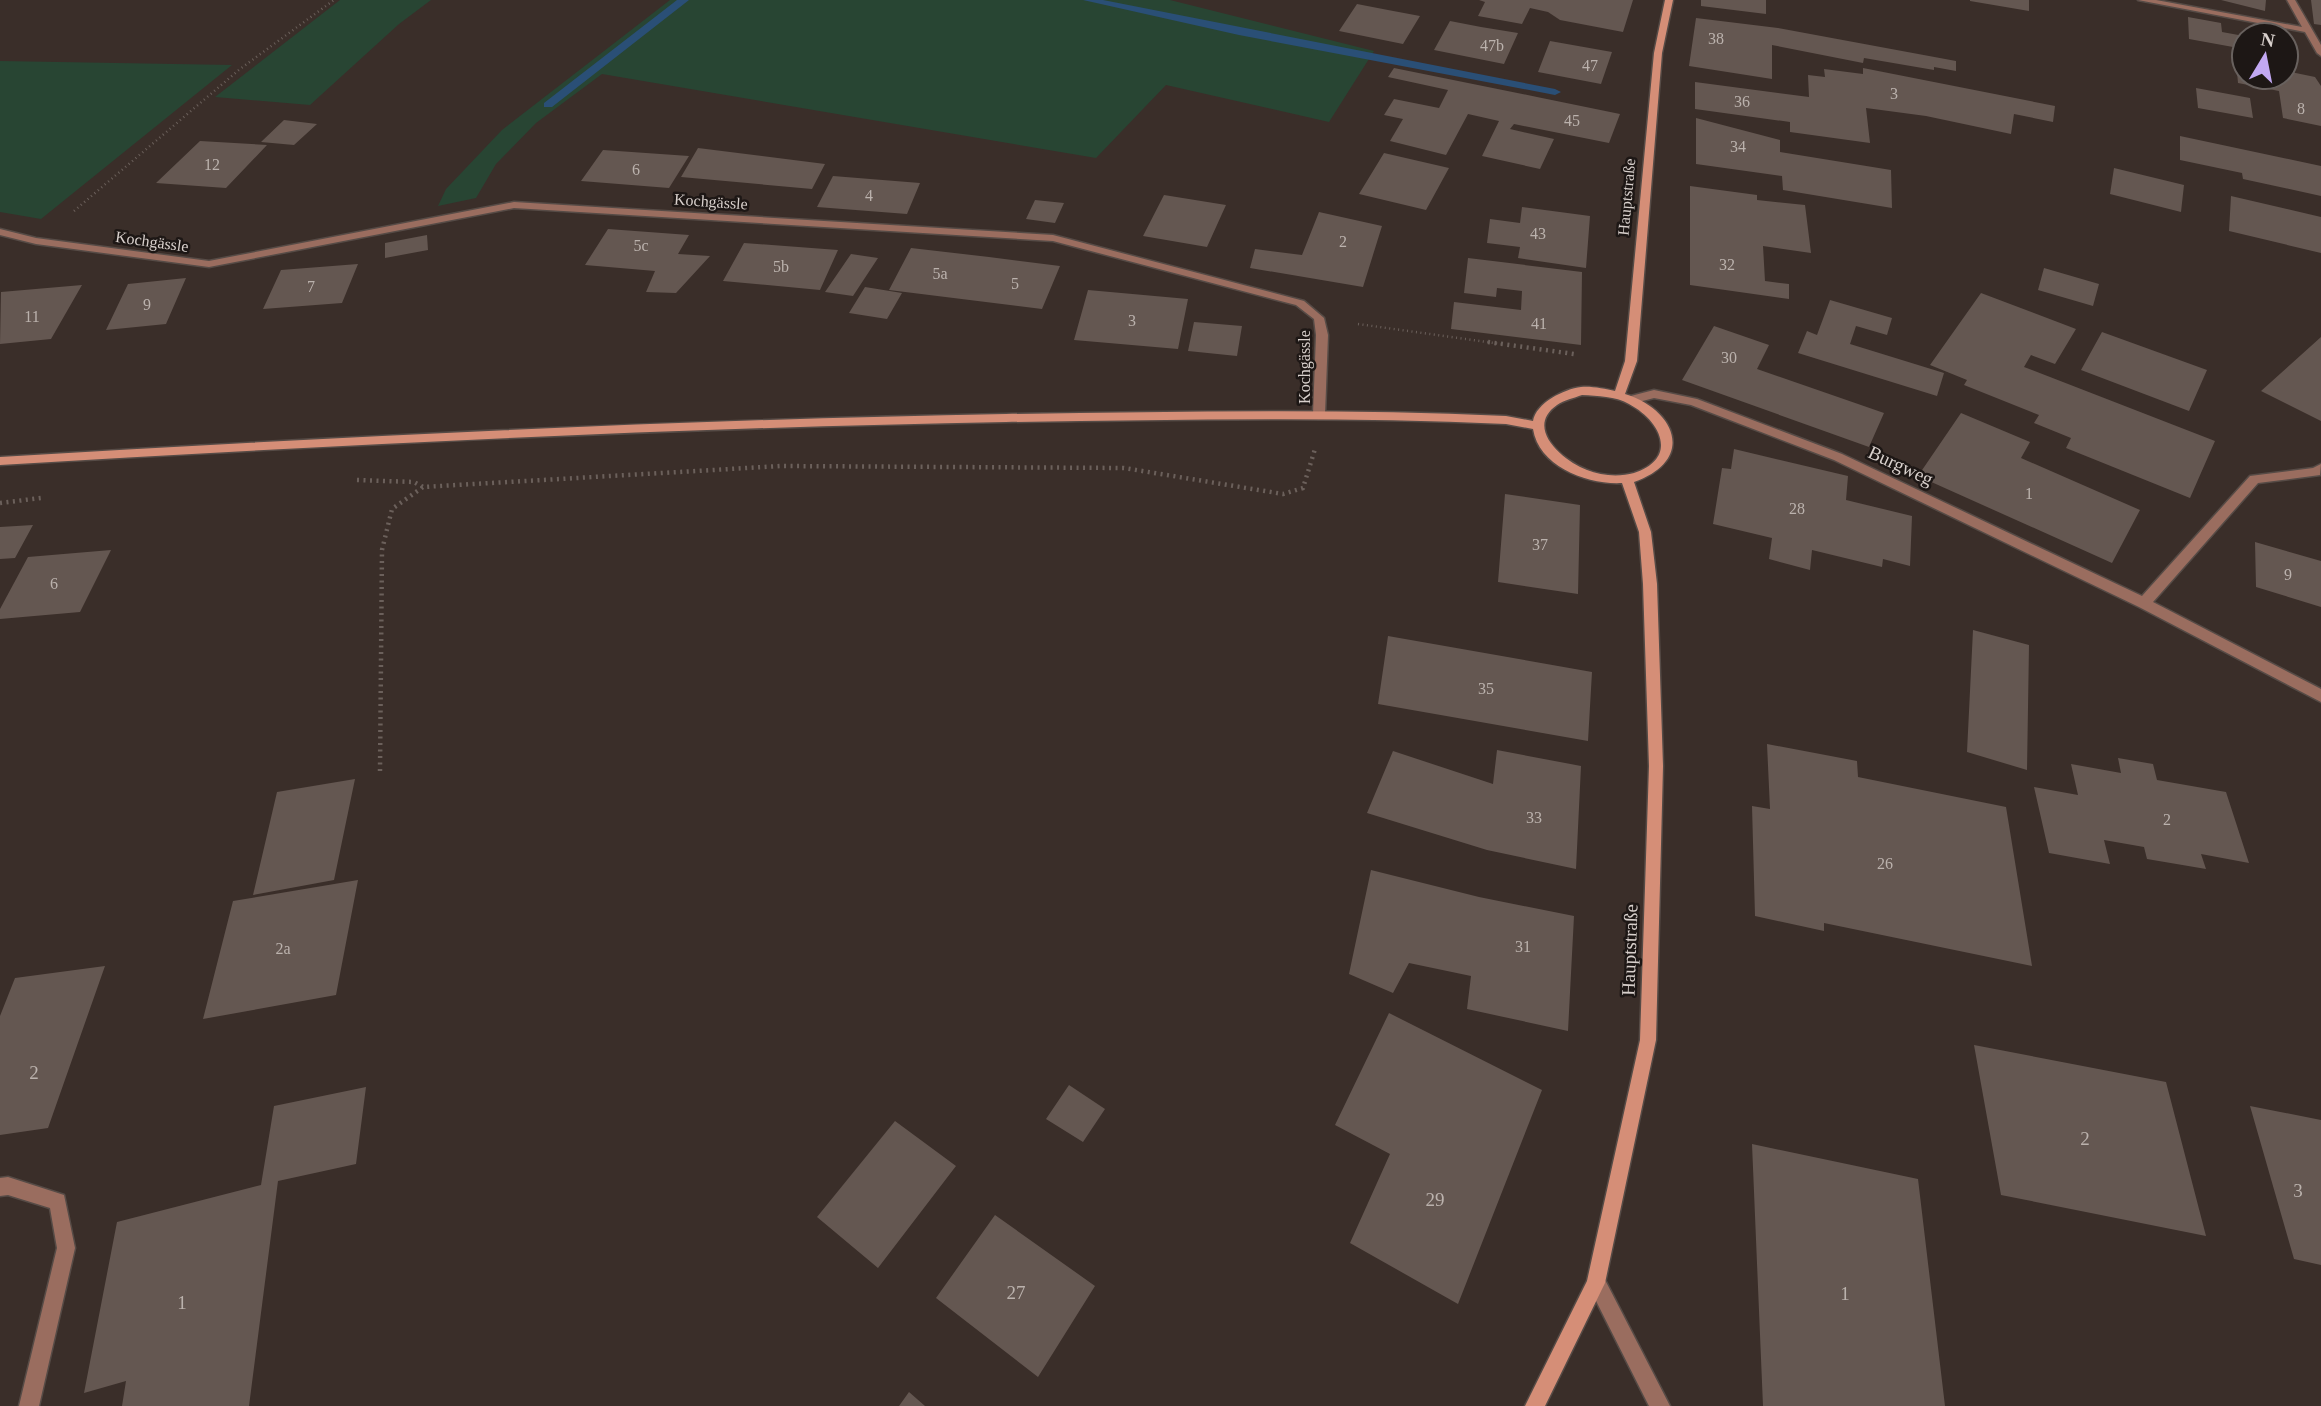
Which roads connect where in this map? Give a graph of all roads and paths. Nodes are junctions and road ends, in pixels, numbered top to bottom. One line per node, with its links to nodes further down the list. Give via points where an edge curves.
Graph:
1 (334, 0): 8 (path, via 240,69)
2 (1669, 0): 10 (main road, Hauptstraße, via 1658,53)
3 (2142, 0): 5 (street)
4 (2291, 0): 5 (street)
5 (2306, 30): 6 (street)
6 (2321, 53)
7 (0, 232): 8 (street, Kochgässle)
8 (36, 241): 9 (street, Kochgässle, via 209,264 514,205 569,208 1054,238 1300,303)
9 (1319, 318): 10 (path); 12 (street, Kochgässle)
10 (1631, 361): 11 (main road, Hauptstraße)
11 (1625, 398): 13 (main road, via 1581,391 1563,395 1540,413); 16 (main road, via 1661,423 1668,438 1668,452 1661,465); 17 (street, Burgweg, via 1654,394 1693,402 1838,457)
12 (1319, 414): 13 (main road, via 1484,419); 14 (main road, via 797,421 344,440); 19 (path, via 1315,455 1303,488 1283,494 1124,468 795,466 424,487 392,509 382,550)
13 (1536, 426): 16 (main road, via 1549,454 1565,466 1595,477)
14 (0, 461)
15 (2321, 468): 17 (street, via 2254,479)
16 (1627, 479): 21 (main road, Hauptstraße, via 1645,532 1650,584 1656,766 1653,940 1648,1040)
17 (2144, 603): 18 (street, Burgweg)
18 (2321, 696)
19 (380, 771)
20 (0, 1187): 22 (street, via 8,1185 58,1202 66,1248)
21 (1596, 1283): 23 (main road, Hauptstraße); 24 (street)
22 (29, 1406)
23 (1535, 1406)
24 (1660, 1406)

